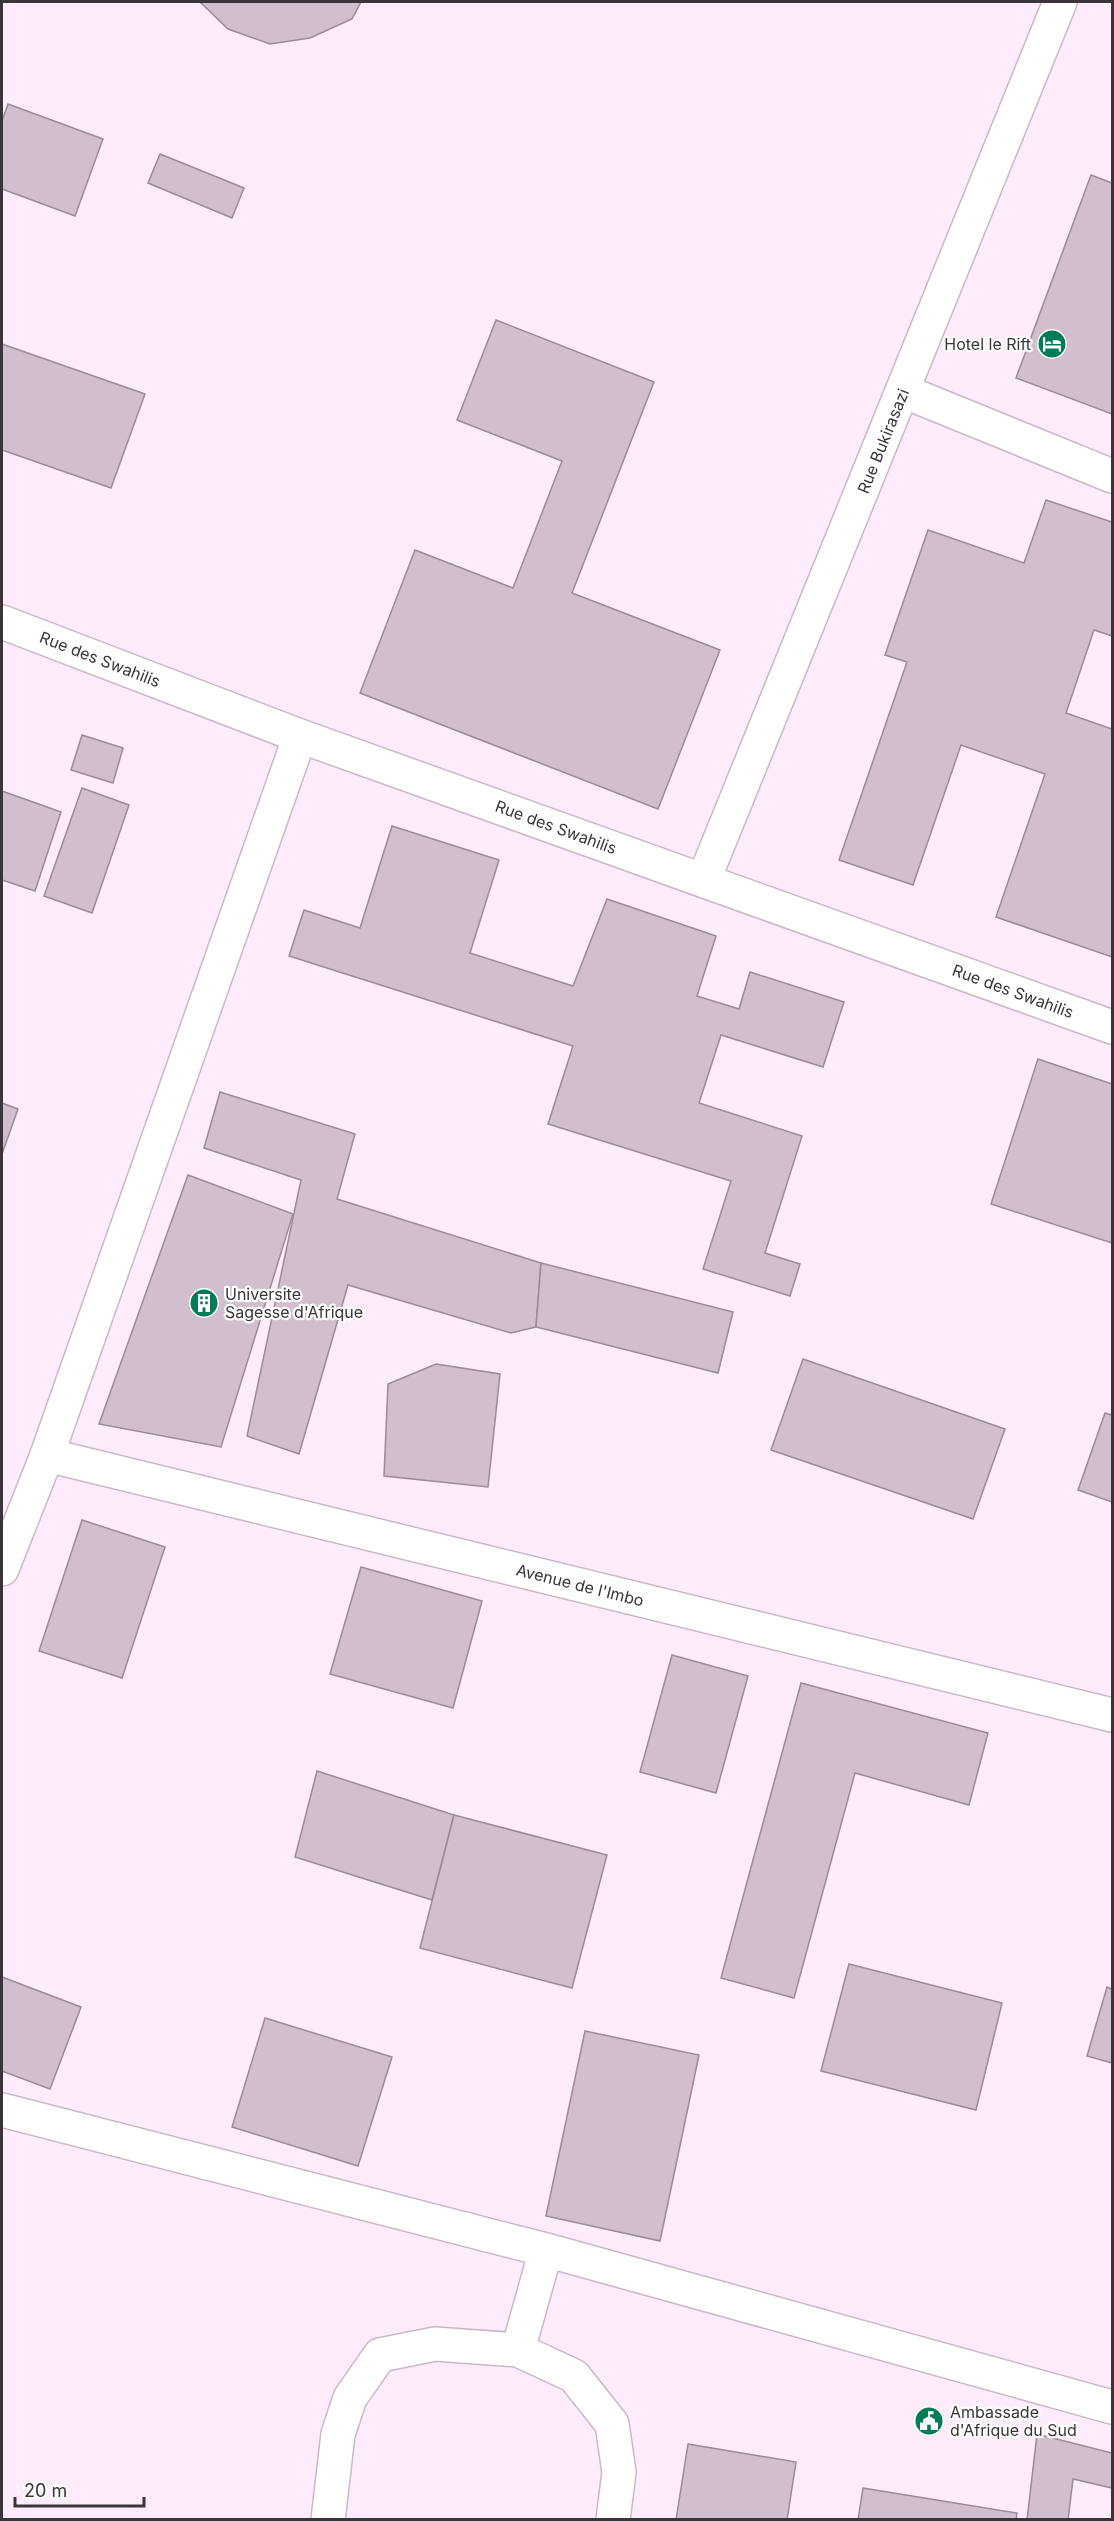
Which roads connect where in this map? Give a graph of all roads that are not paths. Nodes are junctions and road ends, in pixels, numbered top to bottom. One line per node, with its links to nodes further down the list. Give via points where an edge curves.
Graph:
1 (1060, 2): 2 (street, Rue Bukirasazi)
2 (903, 391): 3 (street); 6 (street, Rue Bukirasazi)
3 (1113, 476)
4 (2, 622): 5 (street, Rue des Swahilis)
5 (300, 736): 6 (street, Rue des Swahilis); 8 (street)
6 (704, 879): 7 (street, Rue des Swahilis)
7 (1113, 1027)
8 (46, 1455): 9 (street); 11 (street, Avenue de l'Imbo)
9 (14, 1502): 10 (street)
10 (2, 1569)
11 (1113, 1715)
12 (2, 2110): 13 (street)
13 (546, 2250): 14 (street); 15 (street)
14 (518, 2350): 16 (street, via 435,2344 380,2355 350,2398 338,2434); 17 (street, via 574,2376 612,2424 619,2472)
15 (1113, 2408)
16 (328, 2520)
17 (613, 2520)

